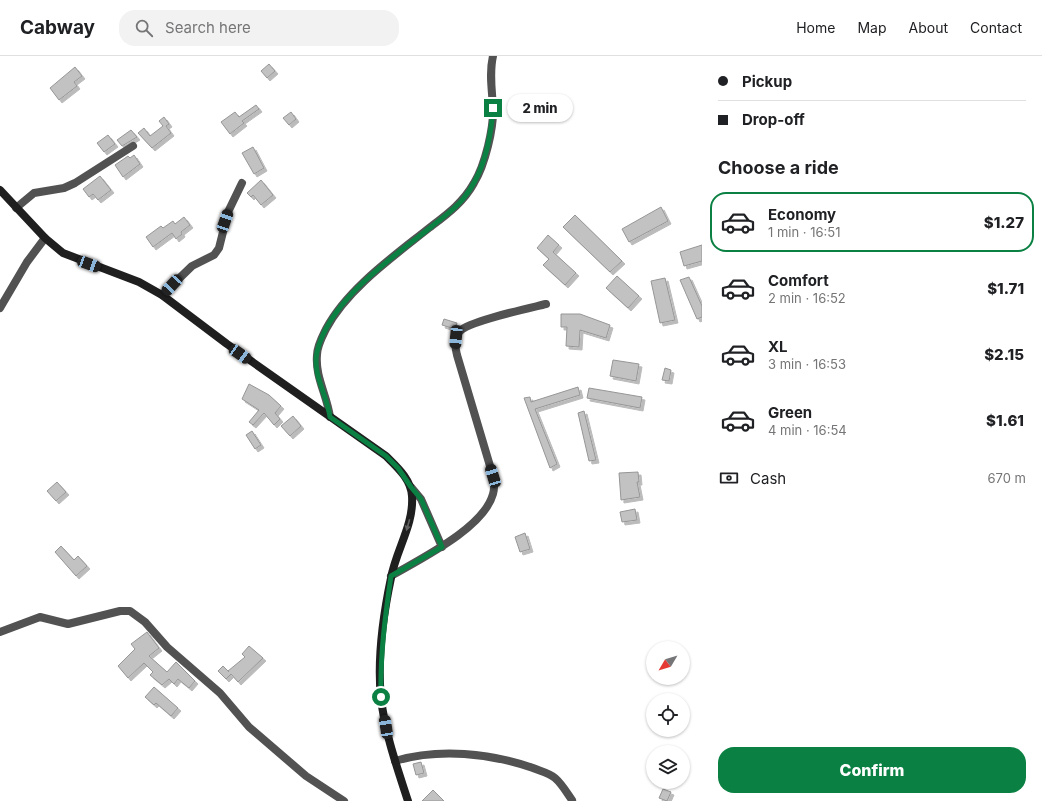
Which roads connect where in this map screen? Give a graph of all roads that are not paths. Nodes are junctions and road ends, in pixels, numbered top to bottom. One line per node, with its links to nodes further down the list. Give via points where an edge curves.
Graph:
1 (493, 56): 10 (street, via 492,126 475,182 454,209 394,257 345,301 322,338 316,368)
2 (132, 146): 5 (street, via 76,184 34,193)
3 (242, 183): 7 (street, via 228,212 219,248 214,255 192,266)
4 (0, 190): 5 (street)
5 (16, 208): 6 (street)
6 (44, 238): 7 (street, via 77,260 139,282); 9 (street)
7 (162, 295): 10 (street)
8 (546, 304): 12 (street, via 472,324 460,330 456,337 457,355 495,487 486,509)
9 (0, 308)
10 (330, 417): 11 (street, via 386,456)
11 (411, 487): 12 (street, via 421,499); 13 (street, one-way to 13, via 411,514)
12 (442, 547): 13 (street)
13 (391, 576): 15 (street, via 380,663 381,697)
14 (0, 632): 17 (street, via 40,617 68,624 120,611 130,611 220,693 255,732 306,776)
15 (395, 761): 16 (street, via 432,754 505,759 555,777); 18 (street)
16 (572, 800)
17 (344, 801)
18 (408, 801)

